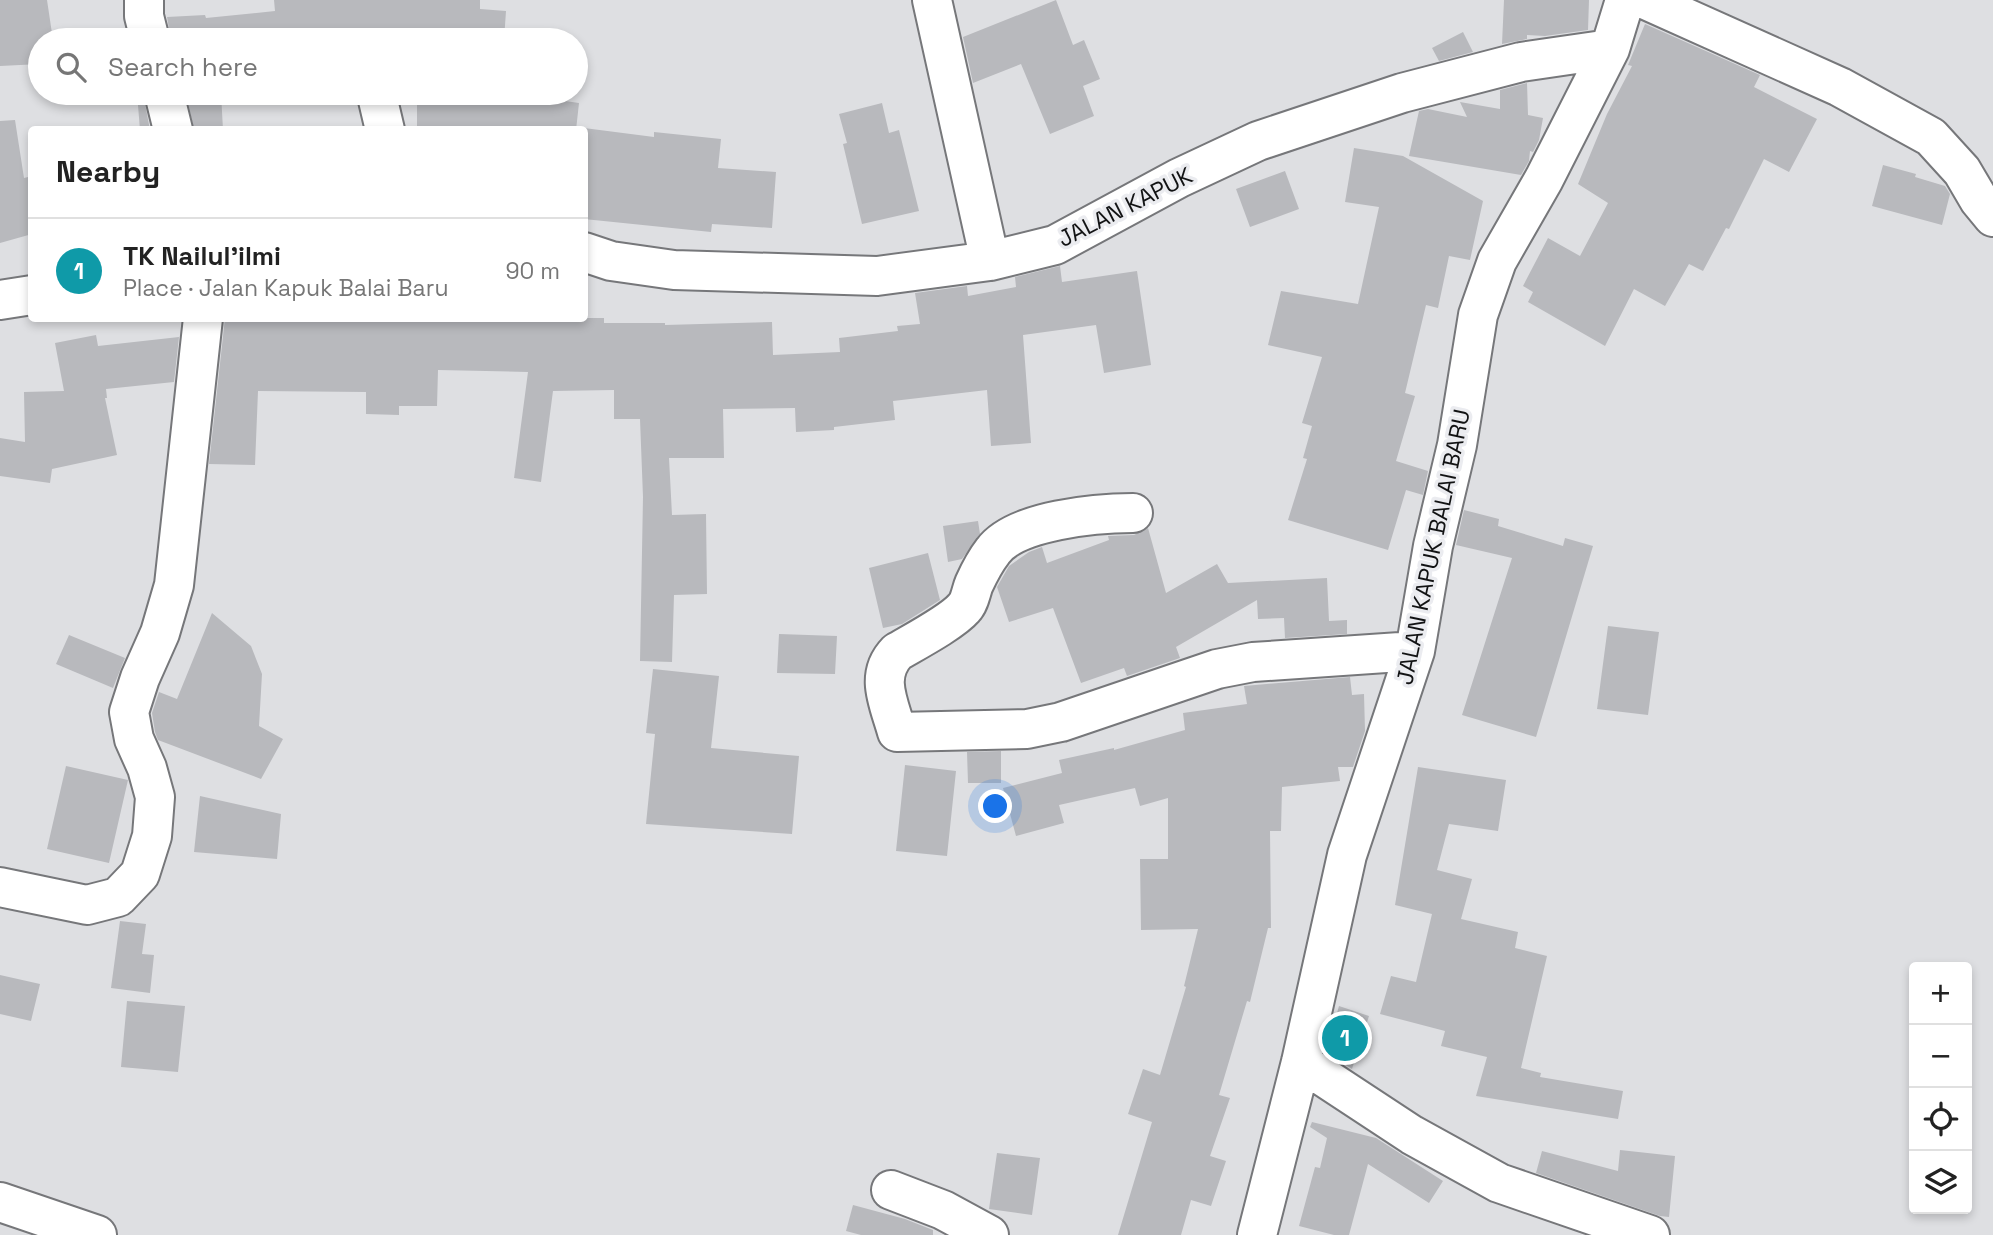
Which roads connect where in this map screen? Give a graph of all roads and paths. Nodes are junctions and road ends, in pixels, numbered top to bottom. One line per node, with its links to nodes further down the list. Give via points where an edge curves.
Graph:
1 (144, 0): 5 (street)
2 (932, 0): 11 (street)
3 (1625, 0): 6 (street, JALAN KAPUK BALAI BARU)
4 (1646, 0): 9 (street, via 1840,88 1931,137 1962,171)
5 (147, 28)
6 (1610, 49): 11 (street, JALAN KAPUK, via 1521,62 1402,93 1271,137 1179,178 1055,245); 16 (street, JALAN KAPUK BALAI BARU, via 1497,261 1478,315)
7 (167, 105): 8 (street)
8 (172, 126)
9 (1993, 217)
10 (588, 253): 11 (street, JALAN KAPUK, via 674,270 877,276)
11 (990, 261)
12 (28, 296): 13 (street)
13 (0, 300)
14 (203, 322): 17 (street, via 174,585 129,712 155,797 152,836 140,874 118,897 86,905)
15 (1133, 513): 16 (street, via 1105,513 1031,527 1004,538 974,583 966,607 888,661 883,678 897,732 1027,729 1229,667)
16 (1415, 651): 18 (street, JALAN KAPUK BALAI BARU, via 1347,855)
17 (0, 887)
18 (1301, 1062): 23 (street, JALAN KAPUK BALAI BARU); 24 (street, via 1412,1135 1499,1183)
19 (891, 1190): 22 (street, via 943,1210)
20 (0, 1202): 21 (street)
21 (97, 1235)
22 (989, 1235)
23 (1257, 1235)
24 (1650, 1235)

